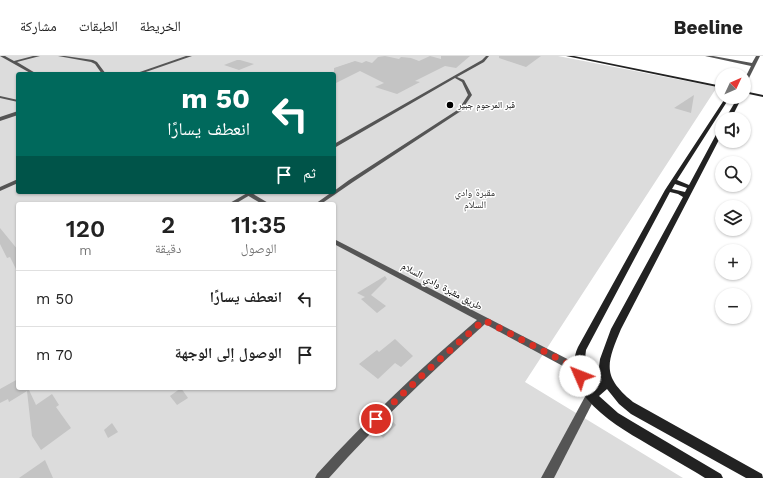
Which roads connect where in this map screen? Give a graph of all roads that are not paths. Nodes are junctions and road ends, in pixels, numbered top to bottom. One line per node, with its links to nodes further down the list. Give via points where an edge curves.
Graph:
1 (2, 56): 10 (street)
2 (38, 56): 10 (street)
3 (60, 56): 13 (lane, via 92,61)
4 (190, 56): 14 (street)
5 (488, 56): 16 (lane)
6 (568, 56): 18 (street)
7 (583, 56): 17 (street)
8 (707, 56): 11 (street)
9 (758, 56): 11 (street)
10 (14, 62): 12 (street)
11 (754, 65): 15 (street)
12 (31, 72)
13 (103, 72)
14 (142, 72)
15 (751, 72)
16 (455, 77): 30 (lane); 36 (lane, via 464,81 470,95 460,110)
17 (715, 82)
18 (715, 86)
19 (751, 88): 21 (street)
20 (751, 91): 24 (street)
21 (763, 91)
22 (0, 97): 25 (lane)
23 (751, 97): 24 (street)
24 (763, 97)
25 (16, 101)
26 (723, 104): 31 (street)
27 (16, 114): 28 (street)
28 (0, 119)
29 (715, 142): 33 (street)
30 (336, 145)
31 (674, 180): 33 (street, via 679,184); 35 (street)
32 (16, 182): 34 (street)
33 (691, 186): 40 (street)
34 (0, 189)
35 (668, 190): 40 (street); 46 (street, via 581,350)
36 (336, 191)
37 (247, 194): 41 (lane)
38 (251, 194): 42 (street)
39 (332, 194): 43 (lane)
40 (686, 196): 47 (street, via 616,329 604,360)
41 (234, 202)
42 (264, 202)
43 (321, 202)
44 (336, 242): 45 (street, طريق مقبرة وادي السلام)
45 (484, 320): 46 (street, طريق مقبرة وادي السلام); 49 (street, via 417,379)
46 (578, 369): 47 (street, طريق مقبرة وادي السلام); 48 (street)
47 (607, 381): 48 (street); 52 (street, via 623,402 635,410)
48 (591, 396): 50 (street); 51 (street, via 622,422)
49 (321, 478)
50 (546, 478)
51 (717, 478)
52 (758, 478)

